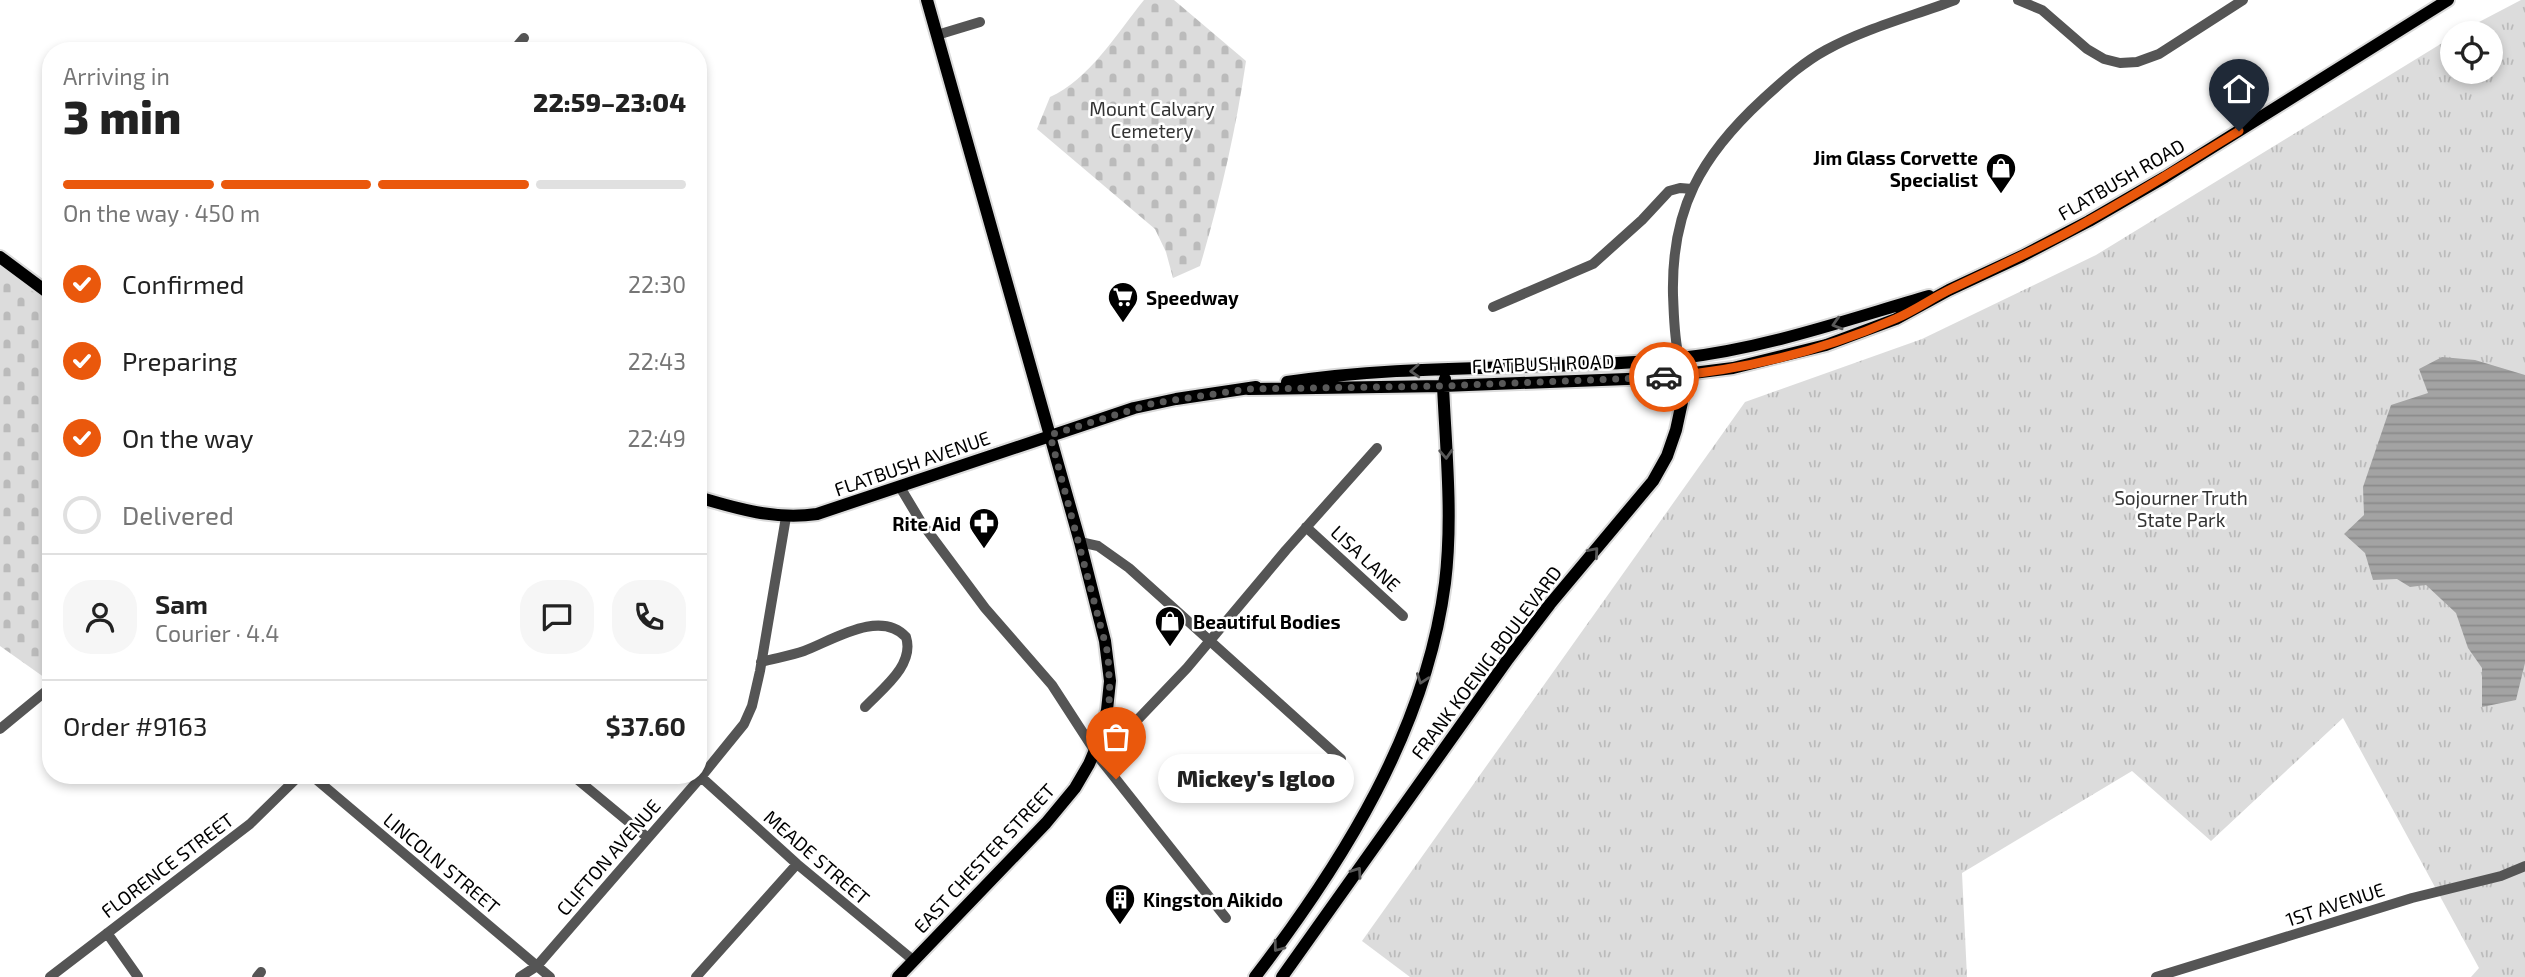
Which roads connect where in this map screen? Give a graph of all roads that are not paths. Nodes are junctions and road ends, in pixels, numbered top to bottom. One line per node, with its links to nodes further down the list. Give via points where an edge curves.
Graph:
1 (927, 0): 7 (main road, EAST CHESTER STREET)
2 (1955, 0): 10 (street, via 1853,38 1792,72 1738,122 1715,149)
3 (2018, 0): 4 (street, via 2042,10 2087,49 2120,63 2159,54)
4 (2243, 0)
5 (2448, 0): 13 (main road, FLATBUSH ROAD, via 2138,193)
6 (980, 22): 7 (street)
7 (937, 35): 21 (main road, EAST CHESTER STREET)
8 (524, 38): 9 (street)
9 (521, 42)
10 (1692, 189): 14 (street, via 1669,191 1592,264); 15 (street, via 1674,255)
11 (0, 257): 12 (main road)
12 (42, 288)
13 (1949, 290): 15 (main road, FLATBUSH ROAD, one-way to 15, via 1788,338); 17 (main road, FLATBUSH ROAD, via 1896,319 1826,345 1757,363)
14 (1493, 307)
15 (1679, 358): 16 (main road, FLATBUSH ROAD); 17 (main road, FRANK KOENIG BOULEVARD)
16 (1455, 369): 18 (main road); 19 (main road, FLATBUSH ROAD, one-way to 19, via 1319,378)
17 (1682, 375): 18 (main road, FLATBUSH ROAD); 57 (main road, FRANK KOENIG BOULEVARD, one-way to 17, via 1508,659 1653,481 1676,430)
18 (1443, 386): 19 (main road, FLATBUSH ROAD); 56 (main road, FRANK KOENIG BOULEVARD, one-way to 56, via 1447,558 1429,658 1393,754 1359,822 1318,891)
19 (1248, 389): 20 (main road, FLATBUSH ROAD)
20 (1134, 408): 21 (main road, FLATBUSH AVENUE)
21 (1050, 435): 23 (main road, FLATBUSH AVENUE); 27 (main road, EAST CHESTER STREET)
22 (1377, 448): 26 (street, EAST CHESTER STREET)
23 (900, 486): 25 (main road, FLATBUSH AVENUE, via 831,510); 34 (street, via 985,608 1052,685)
24 (707, 499): 25 (main road, FLATBUSH AVENUE)
25 (786, 517): 30 (street, CLIFTON AVENUE)
26 (1306, 527): 28 (street, LISA LANE); 29 (street, EAST CHESTER STREET)
27 (1080, 542): 29 (street, via 1115,556); 34 (main road, EAST CHESTER STREET, via 1110,668)
28 (1402, 616)
29 (1211, 640): 34 (street, EAST CHESTER STREET); 35 (street)
30 (761, 662): 32 (street, via 802,652 855,630 894,627 906,637 908,652 896,674); 36 (street, CLIFTON AVENUE, via 744,724)
31 (42, 694): 33 (street)
32 (865, 707)
33 (0, 729)
34 (1097, 755): 45 (street); 47 (main road, EAST CHESTER STREET, via 1056,812)
35 (1341, 759)
36 (707, 770)
37 (707, 783): 43 (street, MEADE STREET)
38 (291, 784): 46 (street, FLORENCE STREET, via 250,824)
39 (323, 784): 48 (street, LINCOLN STREET)
40 (583, 784): 42 (street)
41 (696, 784): 42 (street, CLIFTON AVENUE)
42 (648, 838): 48 (street, CLIFTON AVENUE)
43 (797, 864): 47 (street, MEADE STREET); 54 (street)
44 (2525, 866): 58 (street, 1ST AVENUE, via 2501,877 2412,898)
45 (1226, 918)
46 (107, 933): 49 (street, FLORENCE STREET); 50 (street)
47 (913, 960): 55 (main road, EAST CHESTER STREET)
48 (537, 966): 51 (street, CLIFTON AVENUE); 52 (street); 53 (street, LINCOLN STREET)
49 (50, 977)
50 (138, 977)
51 (520, 977)
52 (528, 977)
53 (550, 977)
54 (696, 977)
55 (898, 977)
56 (1255, 977)
57 (1282, 977)
58 (2156, 977)

